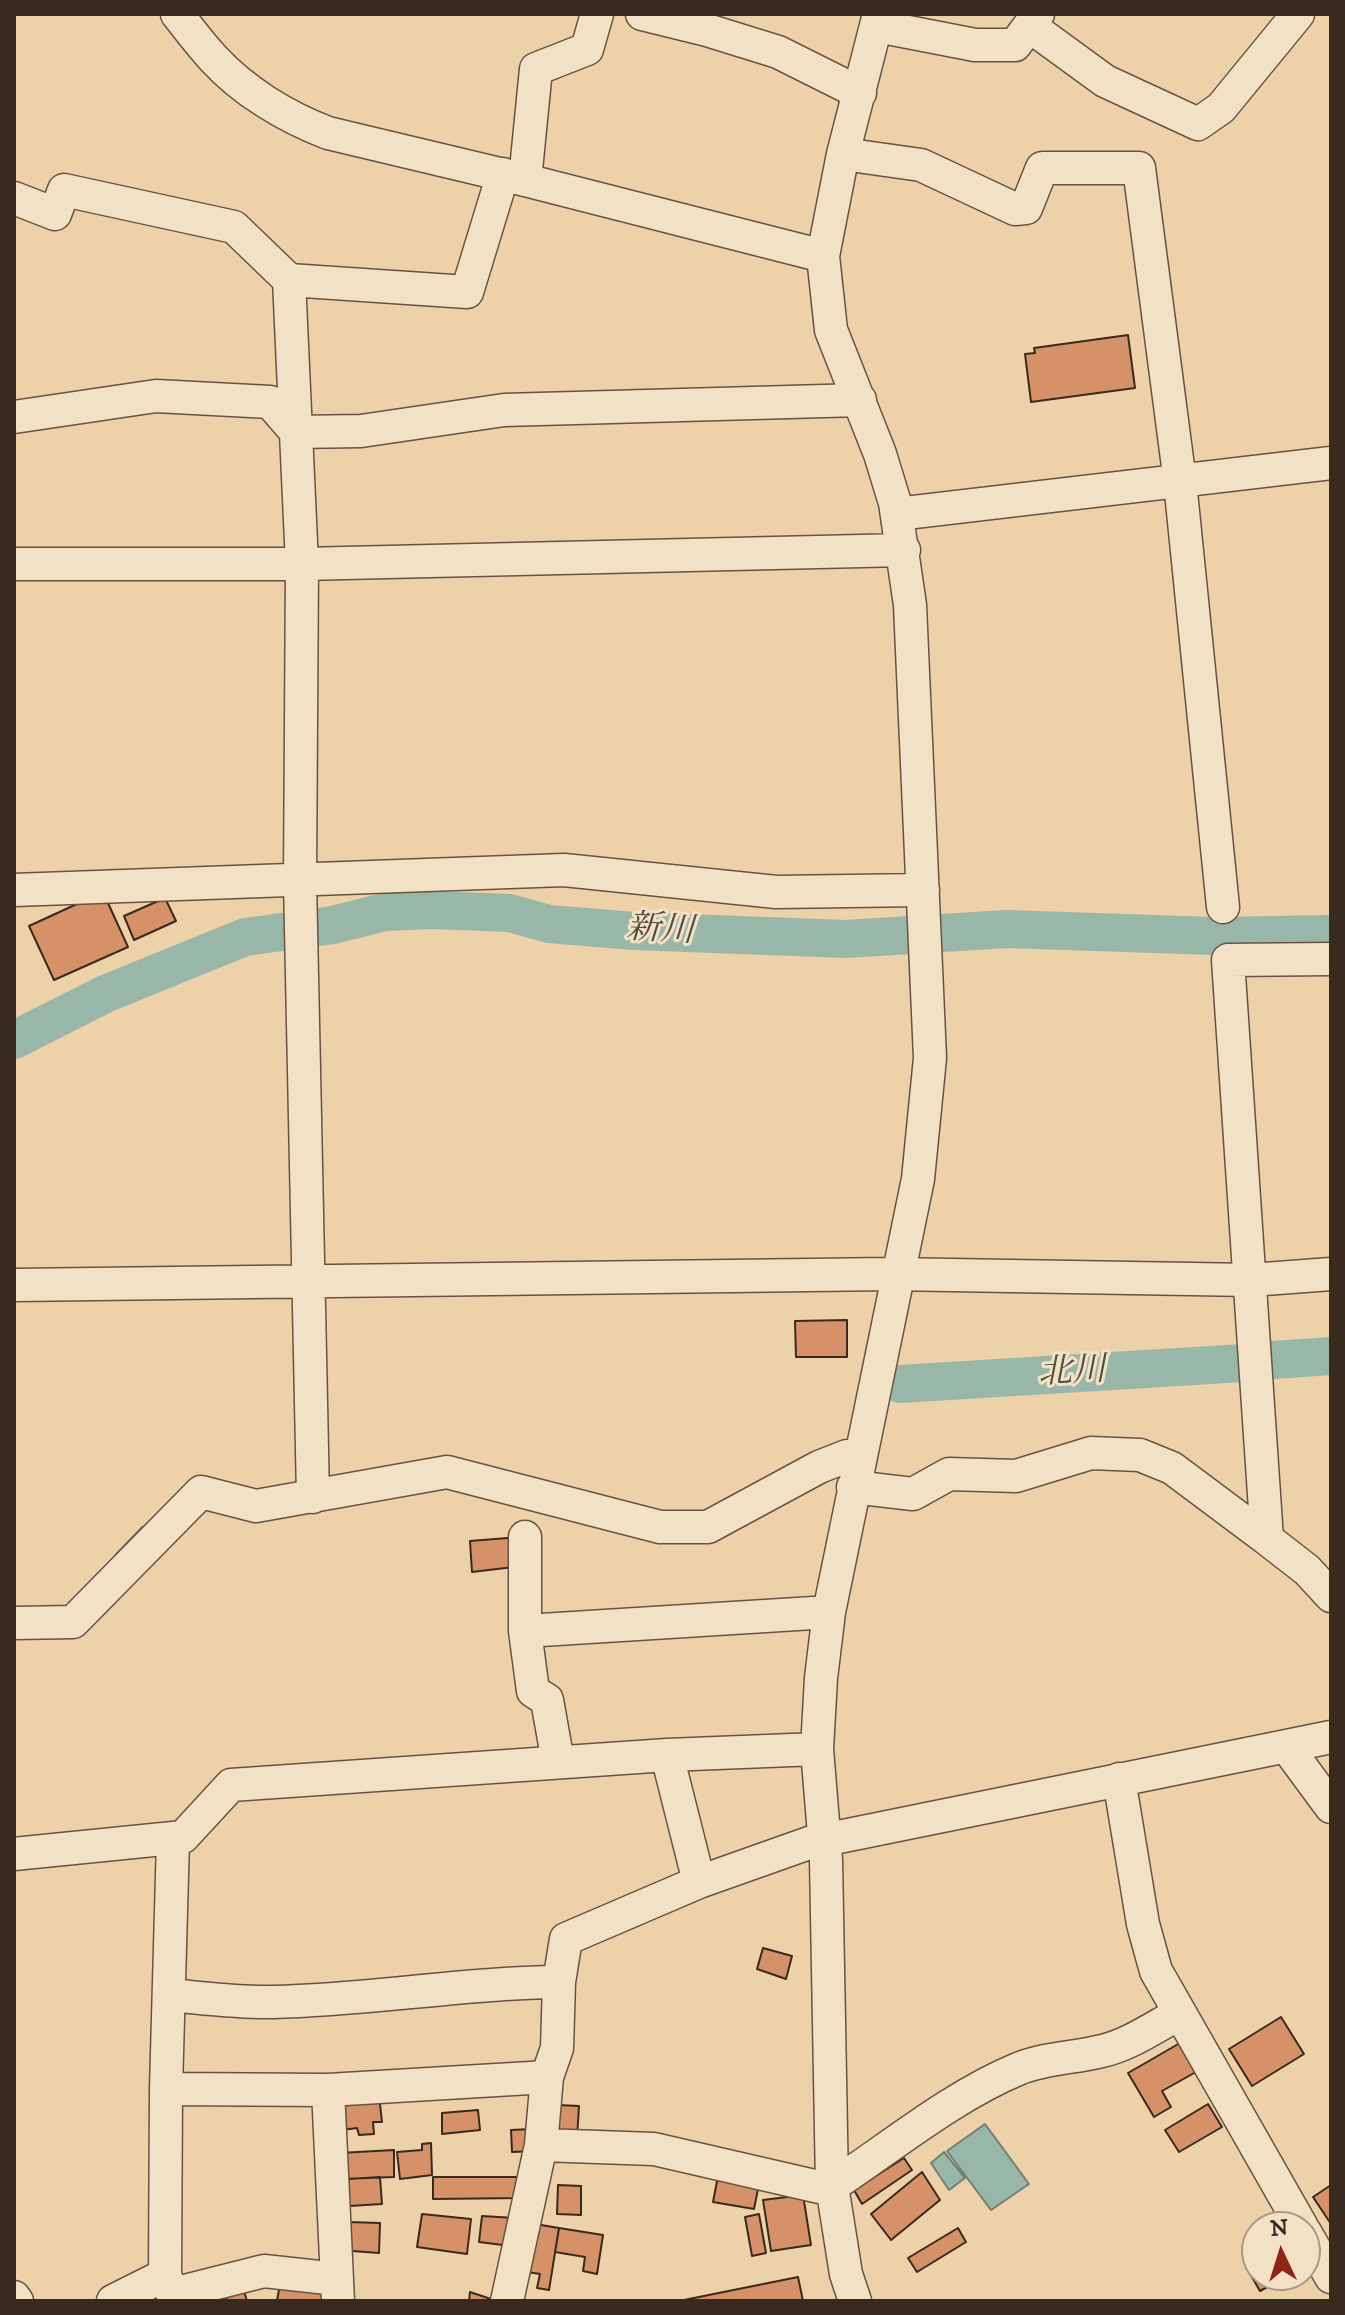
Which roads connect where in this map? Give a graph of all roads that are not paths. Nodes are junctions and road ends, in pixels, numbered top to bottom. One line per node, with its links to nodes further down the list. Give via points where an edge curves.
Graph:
1 (177, 14): 9 (street, via 213,59 299,122)
2 (597, 14): 9 (street, via 587,49 536,69)
3 (642, 14): 7 (street, via 778,52)
4 (1298, 14): 6 (street, via 1221,108 1198,124 1105,81)
5 (878, 20): 6 (street, via 975,45 1015,45); 7 (street)
6 (1034, 20)
7 (860, 93): 8 (street)
8 (843, 154): 11 (street); 17 (street, via 921,165 1015,209 1026,208 1042,168 1139,168)
9 (514, 177): 11 (street); 12 (street, via 467,292)
10 (14, 198): 12 (street, via 55,214 64,190 234,227)
11 (823, 256): 13 (street, via 831,330)
12 (289, 280): 15 (street)
13 (860, 400): 15 (street, via 504,410 361,431); 18 (street)
14 (14, 417): 15 (street, via 156,396 270,402)
15 (296, 432): 21 (street)
16 (1331, 463): 17 (street)
17 (1180, 482): 18 (street); 25 (street)
18 (897, 514): 19 (street)
19 (904, 550): 21 (street); 24 (street, via 910,605)
20 (14, 564): 21 (street)
21 (302, 564): 22 (street)
22 (300, 881): 23 (street); 24 (street, via 564,870 776,892); 30 (street)
23 (14, 890)
24 (916, 899): 28 (street, via 930,1058 918,1179)
25 (1223, 907)
26 (1331, 959): 29 (street, via 1228,960)
27 (1331, 1274): 29 (street)
28 (895, 1275): 29 (street); 30 (street); 32 (street)
29 (1251, 1280): 35 (street)
30 (308, 1281): 31 (street); 33 (street)
31 (14, 1285)
32 (854, 1467): 33 (street, via 819,1467 708,1527 660,1527 447,1472); 35 (street, via 913,1494 949,1474 1016,1476 1091,1453 1140,1455 1172,1468); 37 (street)
33 (313, 1497): 38 (street, via 256,1506 201,1492 73,1622)
34 (525, 1537): 39 (street)
35 (1267, 1539): 36 (street)
36 (1331, 1596)
37 (821, 1613): 39 (street); 42 (street, via 821,1678)
38 (14, 1623)
39 (525, 1631): 44 (street, via 533,1691 547,1700)
40 (1331, 1737): 41 (street)
41 (1286, 1746): 45 (street); 46 (street)
42 (809, 1749): 43 (street); 48 (street)
43 (667, 1755): 44 (street); 50 (street)
44 (558, 1762): 47 (street, via 231,1785 183,1837)
45 (1119, 1779): 48 (street); 53 (street, via 1143,1924 1156,1971)
46 (1331, 1807)
47 (173, 1840): 49 (street); 52 (street)
48 (816, 1842): 50 (street); 58 (street)
49 (14, 1854)
50 (699, 1882): 51 (street, via 566,1939)
51 (559, 1982): 52 (street, via 270,2002); 54 (street, via 557,2048)
52 (169, 1995): 55 (street)
53 (1179, 2014): 58 (street, via 1103,2051 1049,2060 997,2079); 59 (street)
54 (547, 2077): 56 (street); 57 (street)
55 (166, 2089): 56 (street); 62 (street)
56 (328, 2090): 63 (street)
57 (541, 2145): 58 (street, via 654,2149); 65 (street)
58 (826, 2186): 66 (street); 67 (street)
59 (1294, 2211)
60 (1321, 2259): 61 (street)
61 (1331, 2277)
62 (171, 2290): 63 (street, via 264,2271); 64 (street)
63 (338, 2290)
64 (113, 2301)
65 (507, 2301)
66 (846, 2301)
67 (855, 2301)

